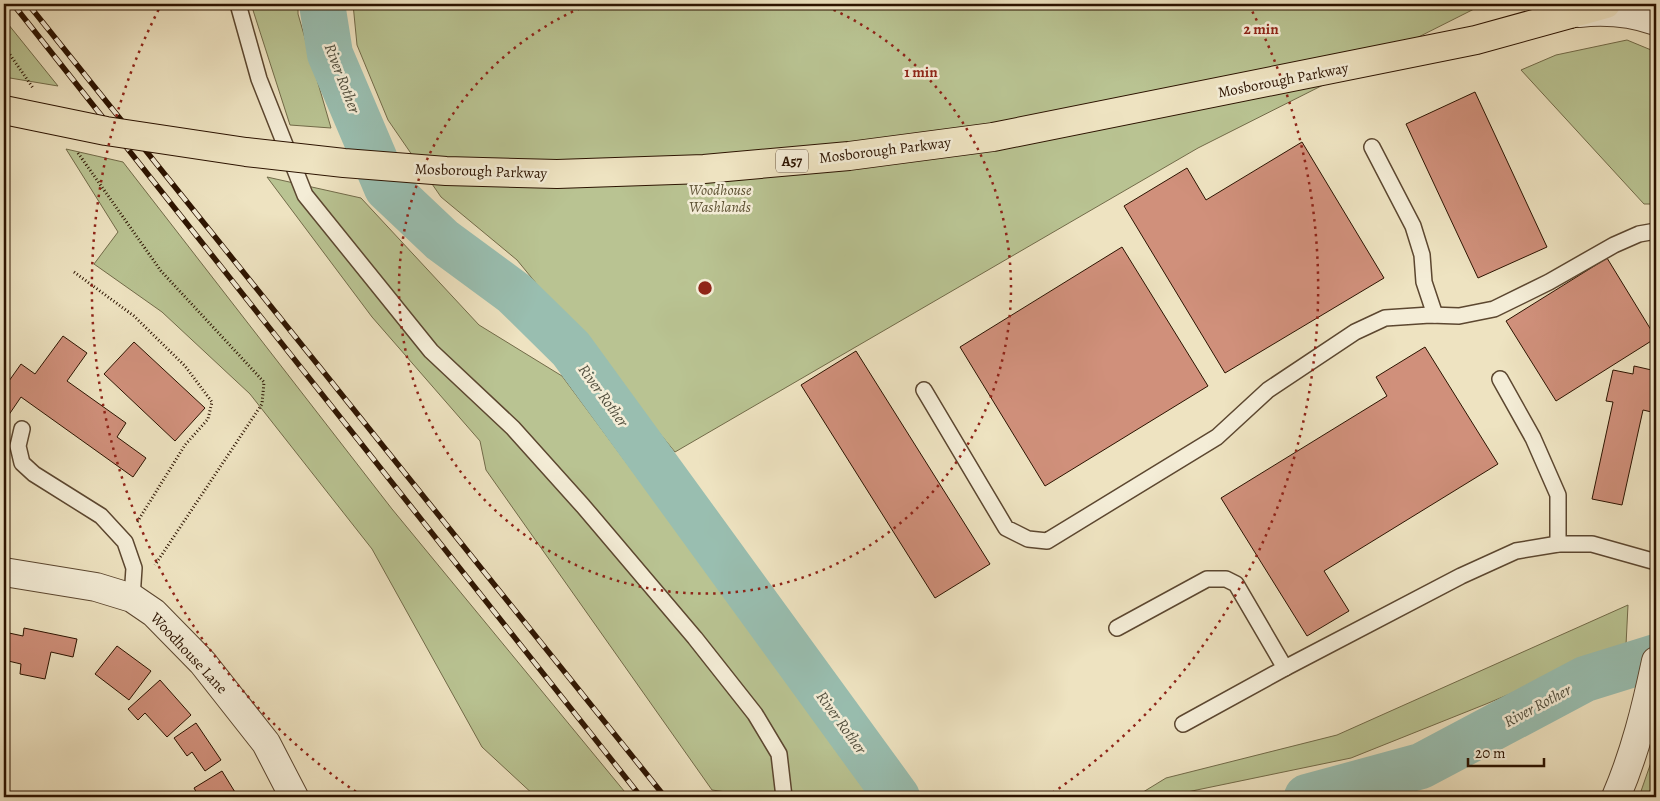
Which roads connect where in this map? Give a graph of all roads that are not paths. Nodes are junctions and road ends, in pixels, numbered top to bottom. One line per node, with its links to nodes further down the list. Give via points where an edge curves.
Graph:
1 (238, 4): 21 (lane, via 259,79 305,195 430,351 520,435 596,520 756,714 780,754)
2 (1606, 4): 3 (highway, Mosborough Parkway / A57)
3 (1570, 14): 4 (street, via 1614,11); 5 (highway, Mosborough Parkway / A57, bridge, via 1476,40 993,137 849,156 704,169 556,174 446,171 344,163 106,131)
4 (1656, 21)
5 (4, 110)
6 (1372, 147): 8 (lane, via 1413,226 1422,255 1424,282)
7 (1656, 231): 8 (lane, via 1638,234 1614,245 1494,309 1460,316)
8 (1435, 315): 10 (lane, via 1385,318 1355,332 1268,390 1217,437 1047,540 1028,539 1006,528)
9 (1500, 379): 12 (lane, via 1533,438 1558,495)
10 (924, 390)
11 (22, 429): 15 (lane, via 18,446 22,462 34,474 101,516 125,542 134,568)
12 (1558, 544): 13 (lane, via 1592,544); 18 (lane, via 1516,551)
13 (1656, 562)
14 (4, 572): 15 (street, Woodhouse Lane, via 96,588)
15 (132, 598): 20 (street, Woodhouse Lane, via 154,613 203,663 266,743)
16 (1117, 628): 18 (lane, via 1207,578 1226,579 1236,584)
17 (1656, 661): 22 (street, via 1628,771)
18 (1285, 667): 19 (lane)
19 (1183, 724)
20 (294, 797)
21 (784, 797)
22 (1616, 797)

